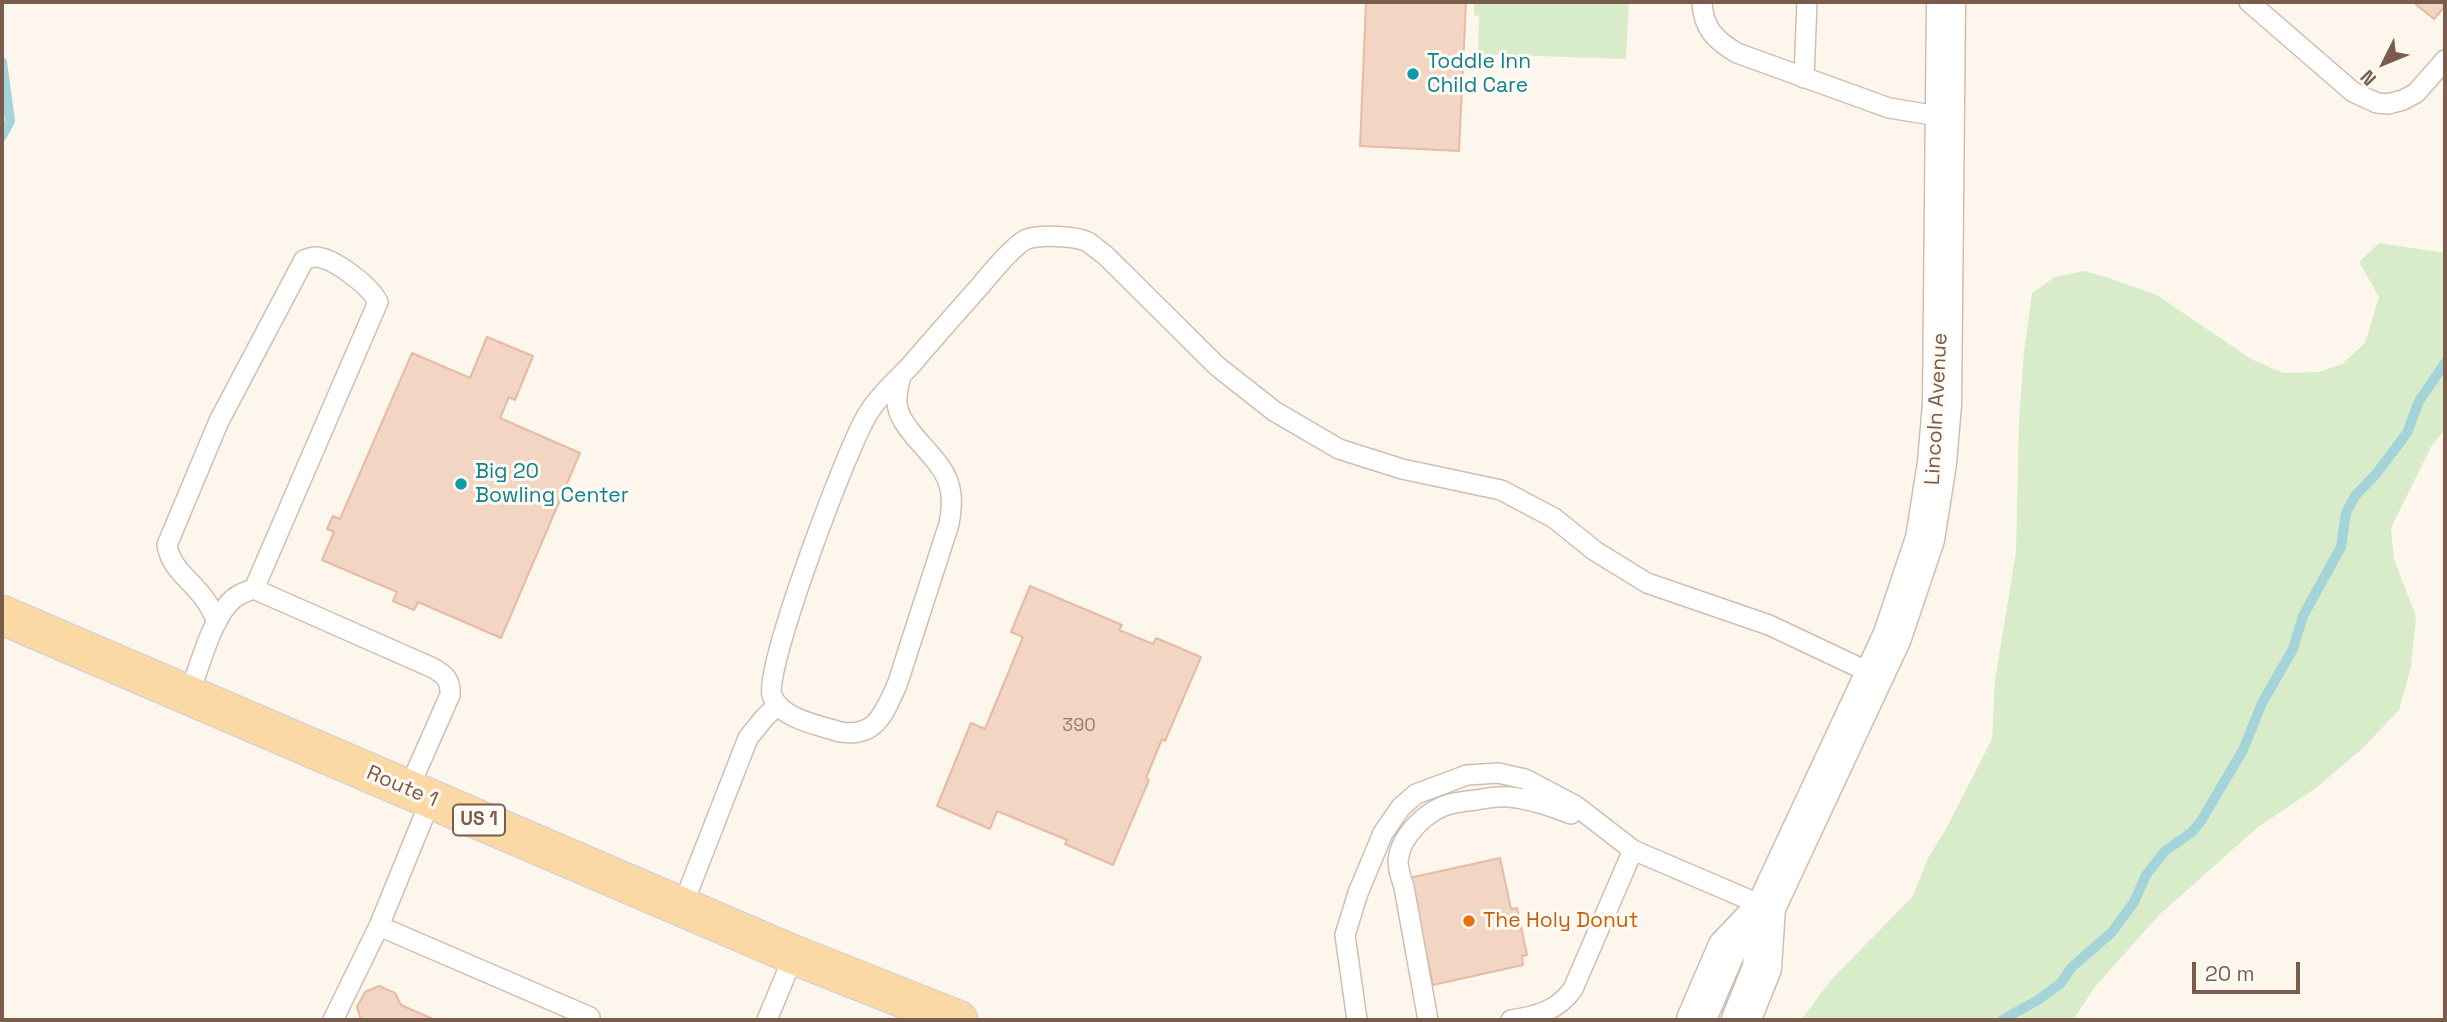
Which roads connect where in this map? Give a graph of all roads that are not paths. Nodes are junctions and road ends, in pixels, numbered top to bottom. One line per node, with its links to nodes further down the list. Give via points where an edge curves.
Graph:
1 (1702, 2): 6 (lane, via 1702,15 1716,40 1737,53)
2 (1807, 2): 6 (lane)
3 (1946, 2): 7 (street, Lincoln Avenue)
4 (2249, 2): 5 (lane, via 2365,99 2388,104 2403,100 2416,93)
5 (2445, 60)
6 (1804, 78): 7 (lane, via 1889,108)
7 (1944, 117): 12 (street, Lincoln Avenue, via 1942,404 1937,463 1919,561)
8 (901, 376): 12 (lane, via 1000,262 1026,240 1071,237 1105,255 1217,366 1274,411 1339,449 1402,469 1501,490 1554,518 1595,551 1647,583 1769,625); 14 (lane, via 870,411 846,457 772,672 770,689); 14 (lane, via 900,415 943,470 954,503 897,685 881,717 860,733 840,732 793,716)
9 (254, 589): 11 (lane, via 229,602); 11 (lane, via 378,302 374,293 337,265 314,257 304,260 219,421 167,545 174,566 206,601); 15 (lane, via 447,678 450,695)
10 (2, 615): 13 (main road, Route 1 / US 1)
11 (217, 622): 13 (lane)
12 (1875, 675): 19 (street, Lincoln Avenue)
13 (189, 695): 15 (main road, Route 1 / US 1)
14 (778, 705): 18 (lane, via 748,738)
15 (420, 794): 18 (main road, Route 1 / US 1); 20 (lane)
16 (1601, 827): 17 (lane); 26 (lane, via 1558,795 1525,779 1498,774 1467,775 1416,794 1383,833 1345,935); 27 (lane, via 1550,806 1507,797 1449,804 1411,831 1398,858 1399,872)
17 (1633, 850): 19 (lane); 28 (lane, via 1567,998 1547,1012)
18 (682, 907): 21 (main road, Route 1 / US 1)
19 (1766, 907): 29 (street, Lincoln Avenue, via 1727,948); 30 (street, Lincoln Avenue, via 1762,968)
20 (379, 926): 22 (lane); 23 (lane)
21 (794, 955): 24 (lane); 25 (main road, Route 1 / US 1)
22 (590, 1017)
23 (333, 1020)
24 (767, 1020)
25 (958, 1020)
26 (1357, 1020)
27 (1428, 1020)
28 (1511, 1020)
29 (1696, 1020)
30 (1741, 1020)

